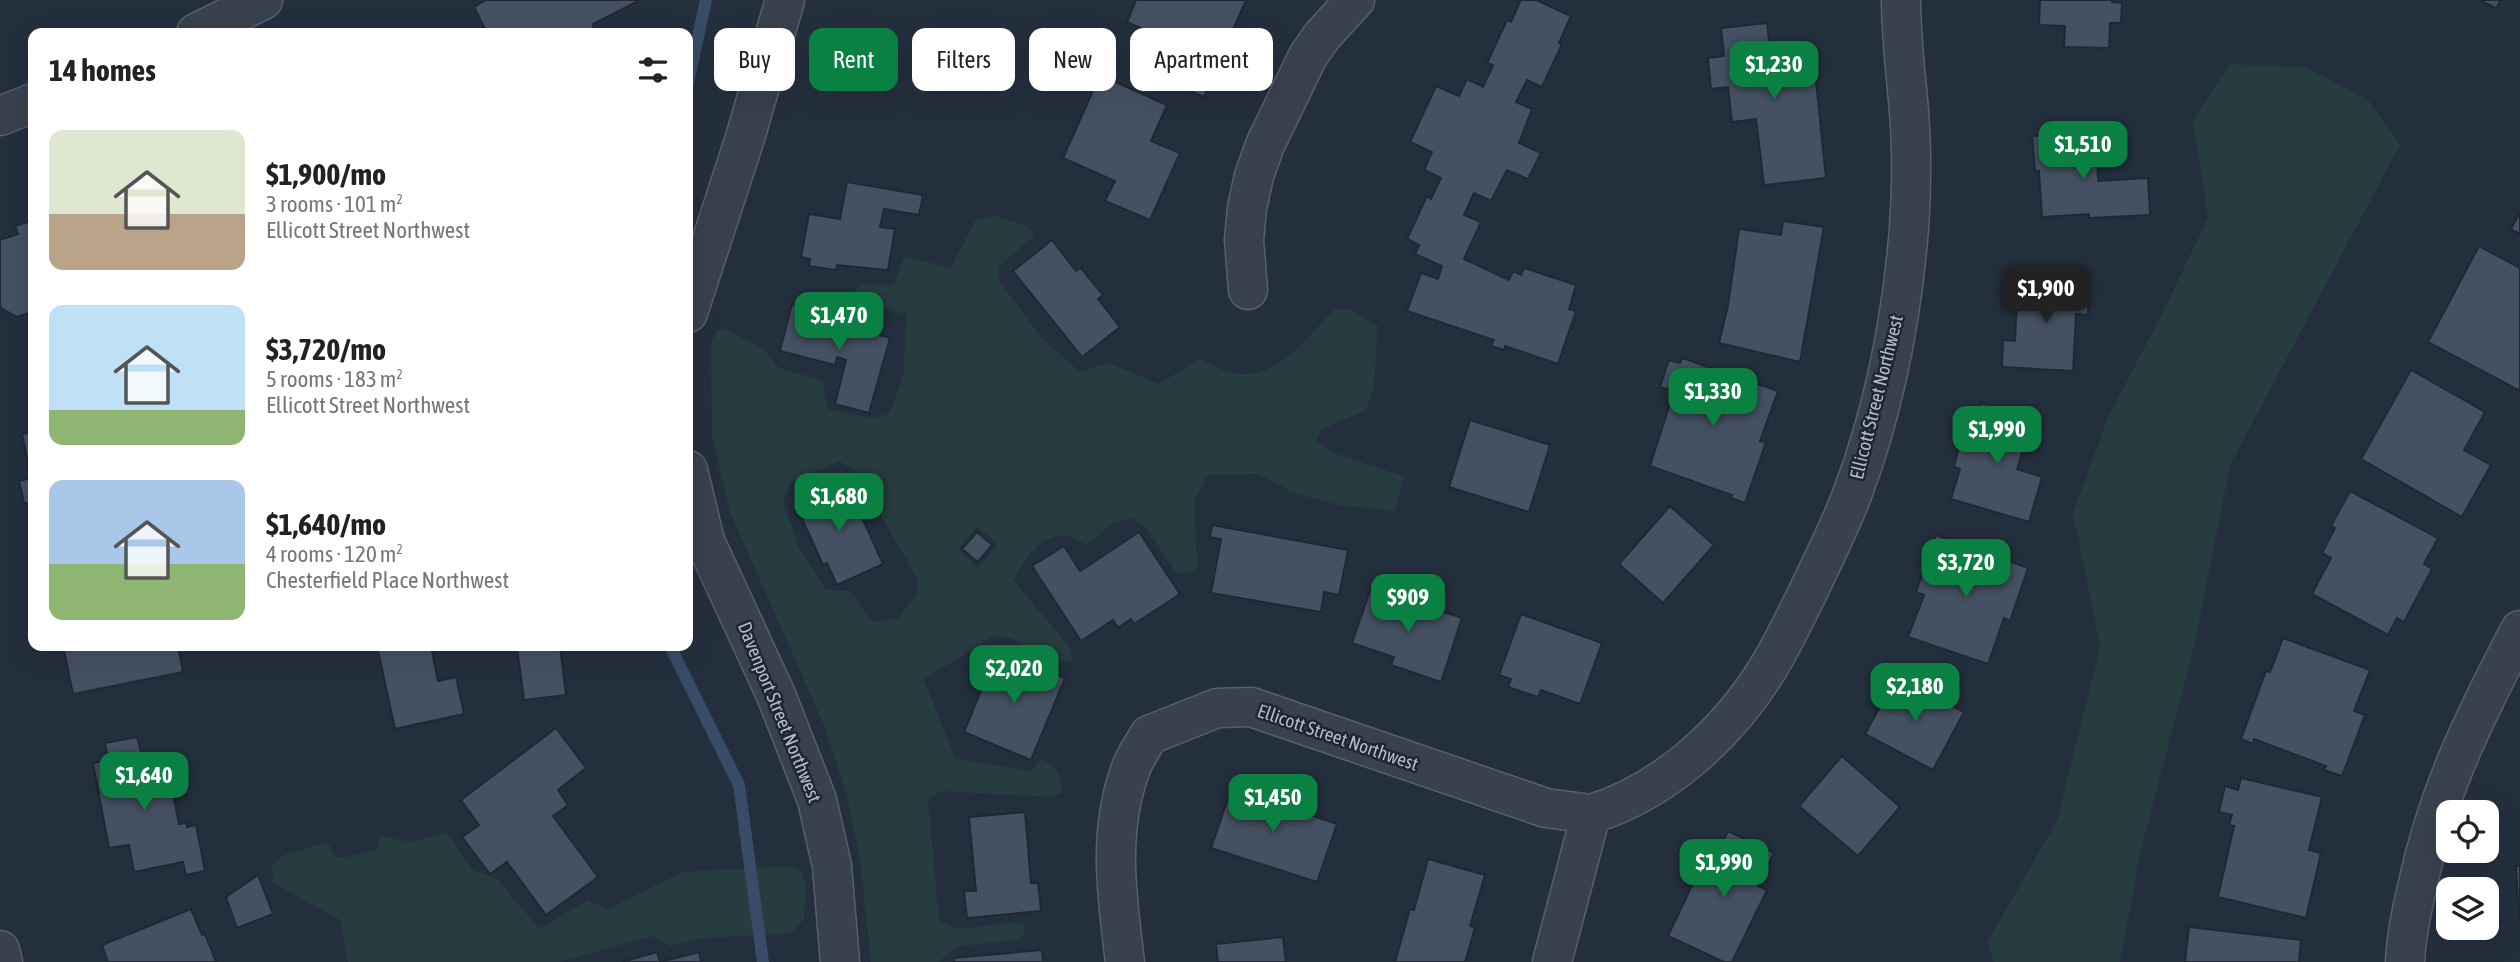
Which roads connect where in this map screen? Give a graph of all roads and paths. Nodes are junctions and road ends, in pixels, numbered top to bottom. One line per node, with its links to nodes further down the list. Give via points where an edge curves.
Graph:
1 (263, 0): 5 (street)
2 (785, 0): 9 (street)
3 (1355, 0): 8 (street, via 1308,57 1254,176 1245,224)
4 (1900, 0): 12 (street, Ellicott Street Northwest, via 1908,103 1909,228 1894,335 1853,492 1794,620 1744,703 1665,777 1618,806)
5 (205, 28)
6 (28, 105): 7 (street)
7 (0, 116)
8 (1248, 290)
9 (693, 298)
10 (693, 491): 15 (street, Davenport Street Northwest, via 705,541 776,695 817,800 832,866)
11 (2520, 630): 18 (street, via 2470,726 2439,805 2423,859)
12 (1591, 814): 16 (street, Ellicott Street Northwest, via 1546,808 1251,707 1217,708 1149,735 1131,767 1118,816 1115,878); 17 (street)
13 (0, 950): 14 (street)
14 (3, 962)
15 (840, 962)
16 (1125, 962)
17 (1552, 962)
18 (2405, 962)

